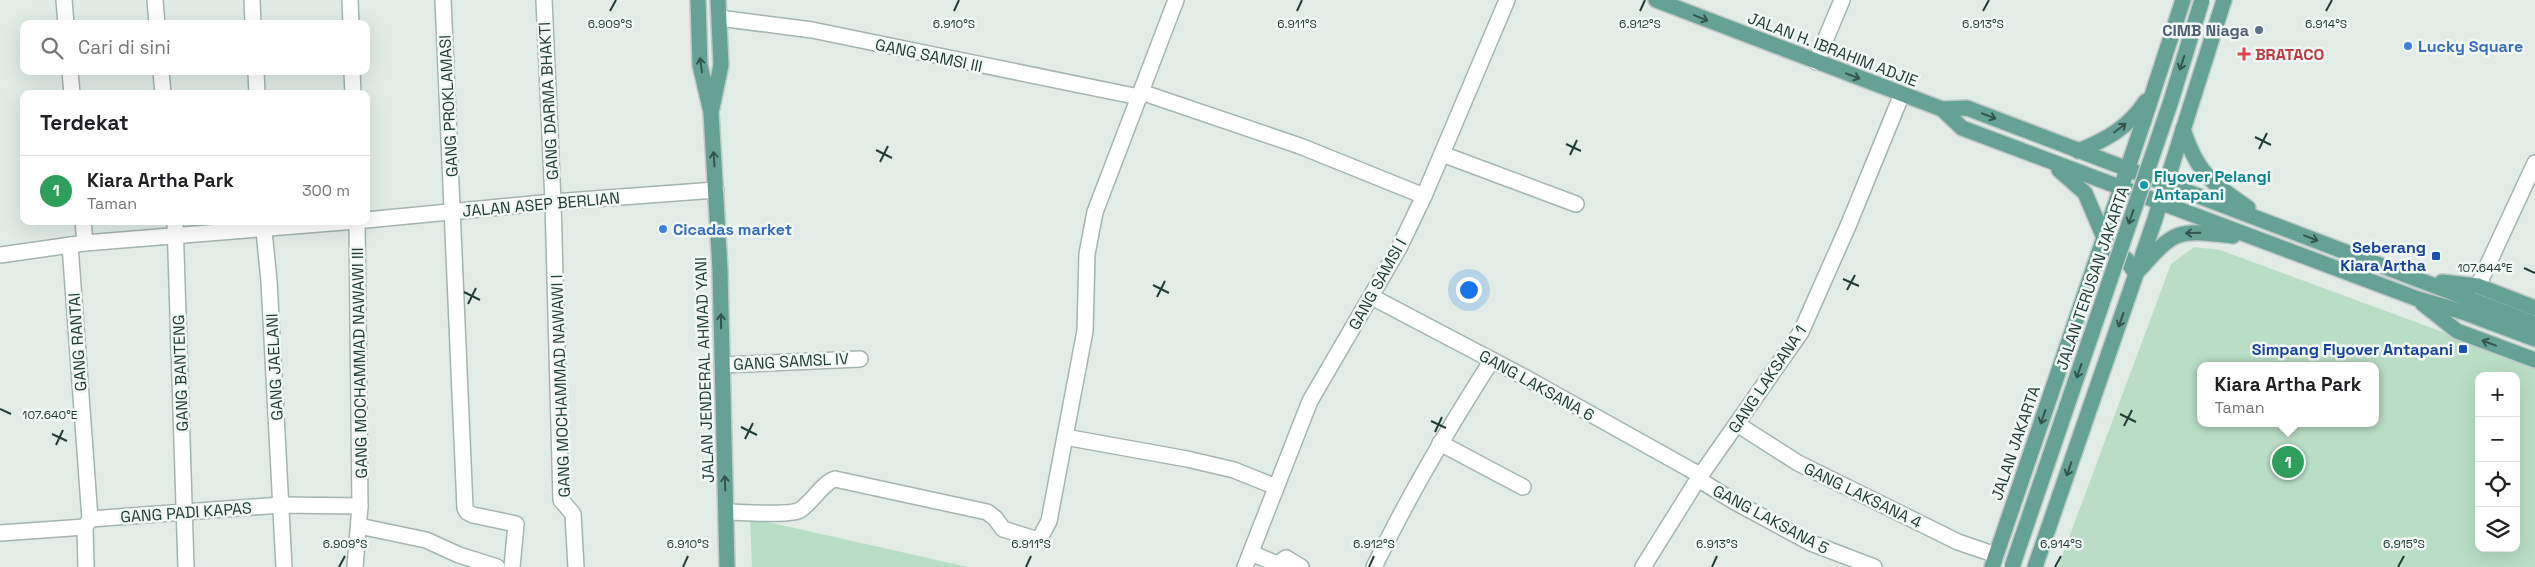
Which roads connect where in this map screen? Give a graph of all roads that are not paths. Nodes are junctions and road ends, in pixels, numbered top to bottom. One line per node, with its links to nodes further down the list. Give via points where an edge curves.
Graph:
1 (64, 0): 17 (street)
2 (155, 0): 18 (street)
3 (252, 0): 19 (street)
4 (350, 0): 20 (street)
5 (443, 0): 49 (street, GANG PROKLAMASI)
6 (544, 0): 46 (street, GANG DARMA BHAKTI)
7 (698, 0): 34 (main road, JALAN JENDERAL AHMAD YANI, one-way to 7, via 700,65)
8 (718, 0): 16 (main road, JALAN JENDERAL AHMAD YANI)
9 (1176, 0): 32 (street)
10 (1506, 0): 38 (street, GANG SAMSI I)
11 (1656, 0): 21 (main road, JALAN H. IBRAHIM ADJIE, one-way to 21)
12 (1842, 0): 21 (street)
13 (2183, 0): 26 (main road, JALAN TERUSAN JAKARTA)
14 (2202, 0): 99 (main road, JALAN TERUSAN JAKARTA, one-way to 99, bridge)
15 (2224, 0): 36 (main road)
16 (718, 18): 32 (street, GANG SAMSI III, via 812,30); 34 (main road, JALAN JENDERAL AHMAD YANI, via 721,64)
17 (66, 20)
18 (157, 20)
19 (253, 20)
20 (351, 20)
21 (1816, 62): 31 (main road, JALAN H. IBRAHIM ADJIE, one-way to 31)
22 (70, 75): 27 (street)
23 (162, 75): 28 (street)
24 (256, 75): 29 (street)
25 (352, 75): 30 (street)
26 (2155, 88): 35 (main road, JALAN TERUSAN JAKARTA); 37 (main road, one-way to 26, via 2104,140 2136,117)
27 (72, 90)
28 (163, 90)
29 (257, 90)
30 (353, 90)
31 (1902, 94): 33 (main road, JALAN H. IBRAHIM ADJIE); 72 (street, GANG LAKSANA 1, via 1808,319)
32 (1134, 95): 45 (street, GANG SAMSI III, via 1300,146); 73 (street, via 1095,212 1087,254 1085,331)
33 (1942, 109): 37 (main road, JALAN H. IBRAHIM ADJIE, one-way to 37, via 1967,108); 39 (main road, JALAN H. IBRAHIM ADJIE, via 1962,128)
34 (711, 112): 44 (main road, JALAN JENDERAL AHMAD YANI, one-way to 34)
35 (2144, 120): 36 (main road, via 2152,137 2160,143 2169,144); 41 (main road, JALAN TERUSAN JAKARTA)
36 (2181, 136): 42 (main road); 51 (main road, via 2207,177)
37 (2078, 151): 41 (main road, JALAN H. IBRAHIM ADJIE)
38 (1442, 154): 45 (street, GANG SAMSI I); 48 (street)
39 (2046, 160): 43 (main road, JALAN H. IBRAHIM ADJIE); 56 (main road, via 2084,193)
40 (2535, 163): 62 (street)
41 (2126, 169): 42 (main road, JALAN H. IBRAHIM ADJIE); 43 (main road, JALAN TERUSAN JAKARTA)
42 (2166, 183): 47 (main road); 51 (main road, JALAN H. IBRAHIM ADJIE)
43 (2120, 188): 47 (main road, JALAN H. IBRAHIM ADJIE); 56 (main road, JALAN JAKARTA)
44 (716, 190): 46 (street, JALAN ASEP BERLIAN); 71 (main road, JALAN JENDERAL AHMAD YANI, one-way to 44)
45 (1424, 196): 63 (street, GANG SAMSI I)
46 (553, 202): 49 (street, JALAN ASEP BERLIAN); 93 (street, GANG MOCHAMMAD NAWAWI I, via 562,500 574,514)
47 (2160, 203): 57 (main road, JALAN H. IBRAHIM ADJIE); 60 (main road)
48 (1576, 204)
49 (453, 213): 50 (street, JALAN ASEP BERLIAN); 92 (street, GANG PROKLAMASI, via 465,508 473,515 516,524)
50 (370, 220)
51 (2265, 220): 61 (main road, JALAN H. IBRAHIM ADJIE, one-way to 61)
52 (82, 225): 58 (street, GANG RANTAI)
53 (263, 225): 55 (street); 78 (street, GANG JAELANI)
54 (356, 225): 79 (street, GANG MOCHAMMAD NAWAWI III)
55 (175, 228): 58 (street); 80 (street, GANG BANTENG)
56 (2104, 238): 60 (main road, via 2108,247 2126,259); 86 (main road, JALAN JAKARTA, one-way to 86)
57 (2259, 240): 60 (main road, one-way to 60, via 2197,232 2176,235 2163,243); 64 (main road, JALAN H. IBRAHIM ADJIE)
58 (78, 244): 59 (street); 82 (street, GANG RANTAI)
59 (0, 255)
60 (2136, 274): 100 (main road, one-way to 100)
61 (2425, 280): 62 (main road, JALAN H. IBRAHIM ADJIE); 66 (main road, JALAN H. IBRAHIM ADJIE)
62 (2478, 286): 65 (main road, JALAN H. IBRAHIM ADJIE)
63 (1372, 296): 69 (street, GANG LAKSANA 6); 76 (street, GANG SAMSI I, via 1310,401)
64 (2418, 300): 67 (main road, JALAN H. IBRAHIM ADJIE, via 2463,312); 70 (main road, JALAN H. IBRAHIM ADJIE, one-way to 64, via 2457,331)
65 (2535, 308)
66 (2535, 324)
67 (2535, 339)
68 (860, 358): 71 (street, GANG SAMSL IV)
69 (1492, 360): 74 (street); 75 (street, GANG LAKSANA 6)
70 (2535, 360)
71 (722, 364): 81 (main road, JALAN JENDERAL AHMAD YANI, one-way to 71)
72 (1737, 424): 75 (street, GANG LAKSANA 1); 86 (street, GANG LAKSANA 4, via 1798,463)
73 (1065, 437): 76 (street, via 1234,470); 81 (street, via 1049,521 1038,539 1003,529 987,512 835,479 799,511)
74 (1440, 443): 77 (street); 96 (street)
75 (1699, 477): 97 (street, GANG LAKSANA 1); 98 (street, GANG LAKSANA 5, via 1735,502 1811,543)
76 (1276, 487): 85 (street, GANG SAMSI I)
77 (1523, 487)
78 (281, 505): 79 (street, GANG PADI KAPAS); 80 (street, GANG PADI KAPAS); 89 (street, GANG JAELANI)
79 (360, 506): 83 (street, GANG MOCHAMMAD NAWAWI III)
80 (185, 511): 82 (street, GANG PADI KAPAS); 88 (street, GANG BANTENG)
81 (726, 512): 94 (main road, JALAN JENDERAL AHMAD YANI)
82 (87, 523): 84 (street, GANG PADI KAPAS); 87 (street, GANG RANTAI)
83 (359, 526): 90 (street, GANG MOCHAMMAD NAWAWI III); 91 (street, via 426,540)
84 (0, 533)
85 (1248, 560): 95 (street, via 1277,564 1286,558)
86 (1994, 561)
87 (86, 567)
88 (186, 567)
89 (284, 567)
90 (355, 567)
91 (497, 567)
92 (512, 567)
93 (576, 567)
94 (727, 567)
95 (1301, 567)
96 (1374, 567)
97 (1643, 567)
98 (1874, 567)
99 (2012, 567)
100 (2035, 567)

